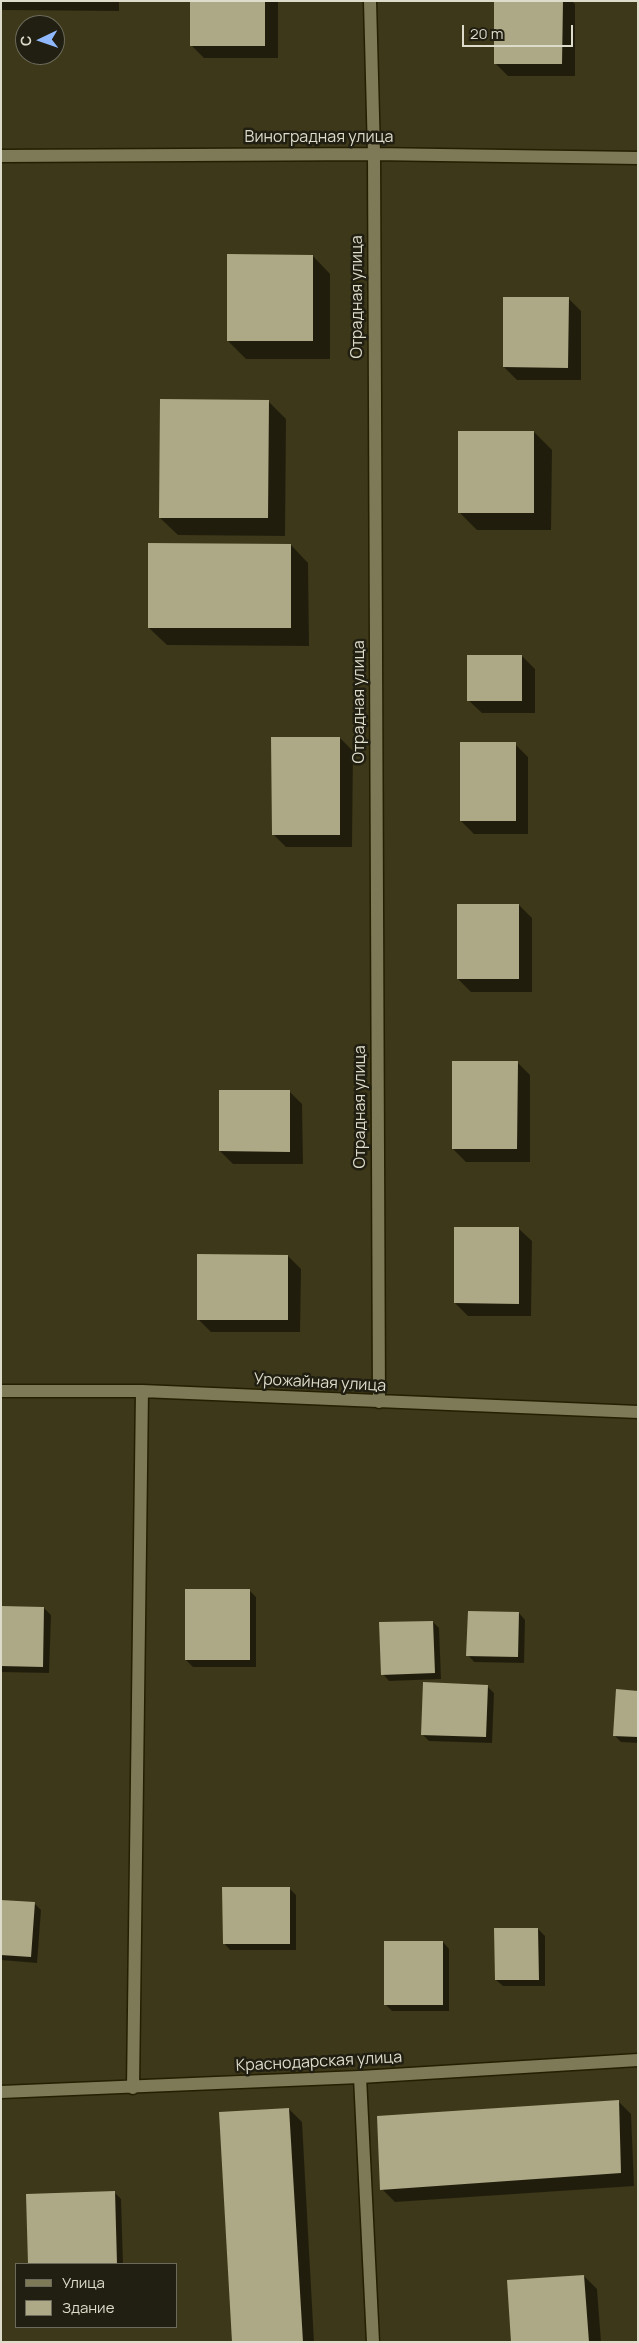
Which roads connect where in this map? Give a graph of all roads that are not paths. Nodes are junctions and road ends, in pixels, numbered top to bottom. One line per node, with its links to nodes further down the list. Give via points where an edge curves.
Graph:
1 (370, 1): 2 (street, Отрадная улица)
2 (374, 154): 3 (street, Виноградная улица); 4 (street, Виноградная улица); 7 (street, Отрадная улица)
3 (1, 156)
4 (638, 158)
5 (1, 1391): 6 (street, Урожайная улица)
6 (142, 1391): 7 (street, Урожайная улица); 11 (street)
7 (379, 1402): 8 (street, Урожайная улица)
8 (638, 1412)
9 (638, 2060): 10 (street, Краснодарская улица)
10 (360, 2077): 11 (street, Краснодарская улица); 13 (street)
11 (134, 2088): 12 (street, Краснодарская улица)
12 (1, 2092)
13 (373, 2342)

